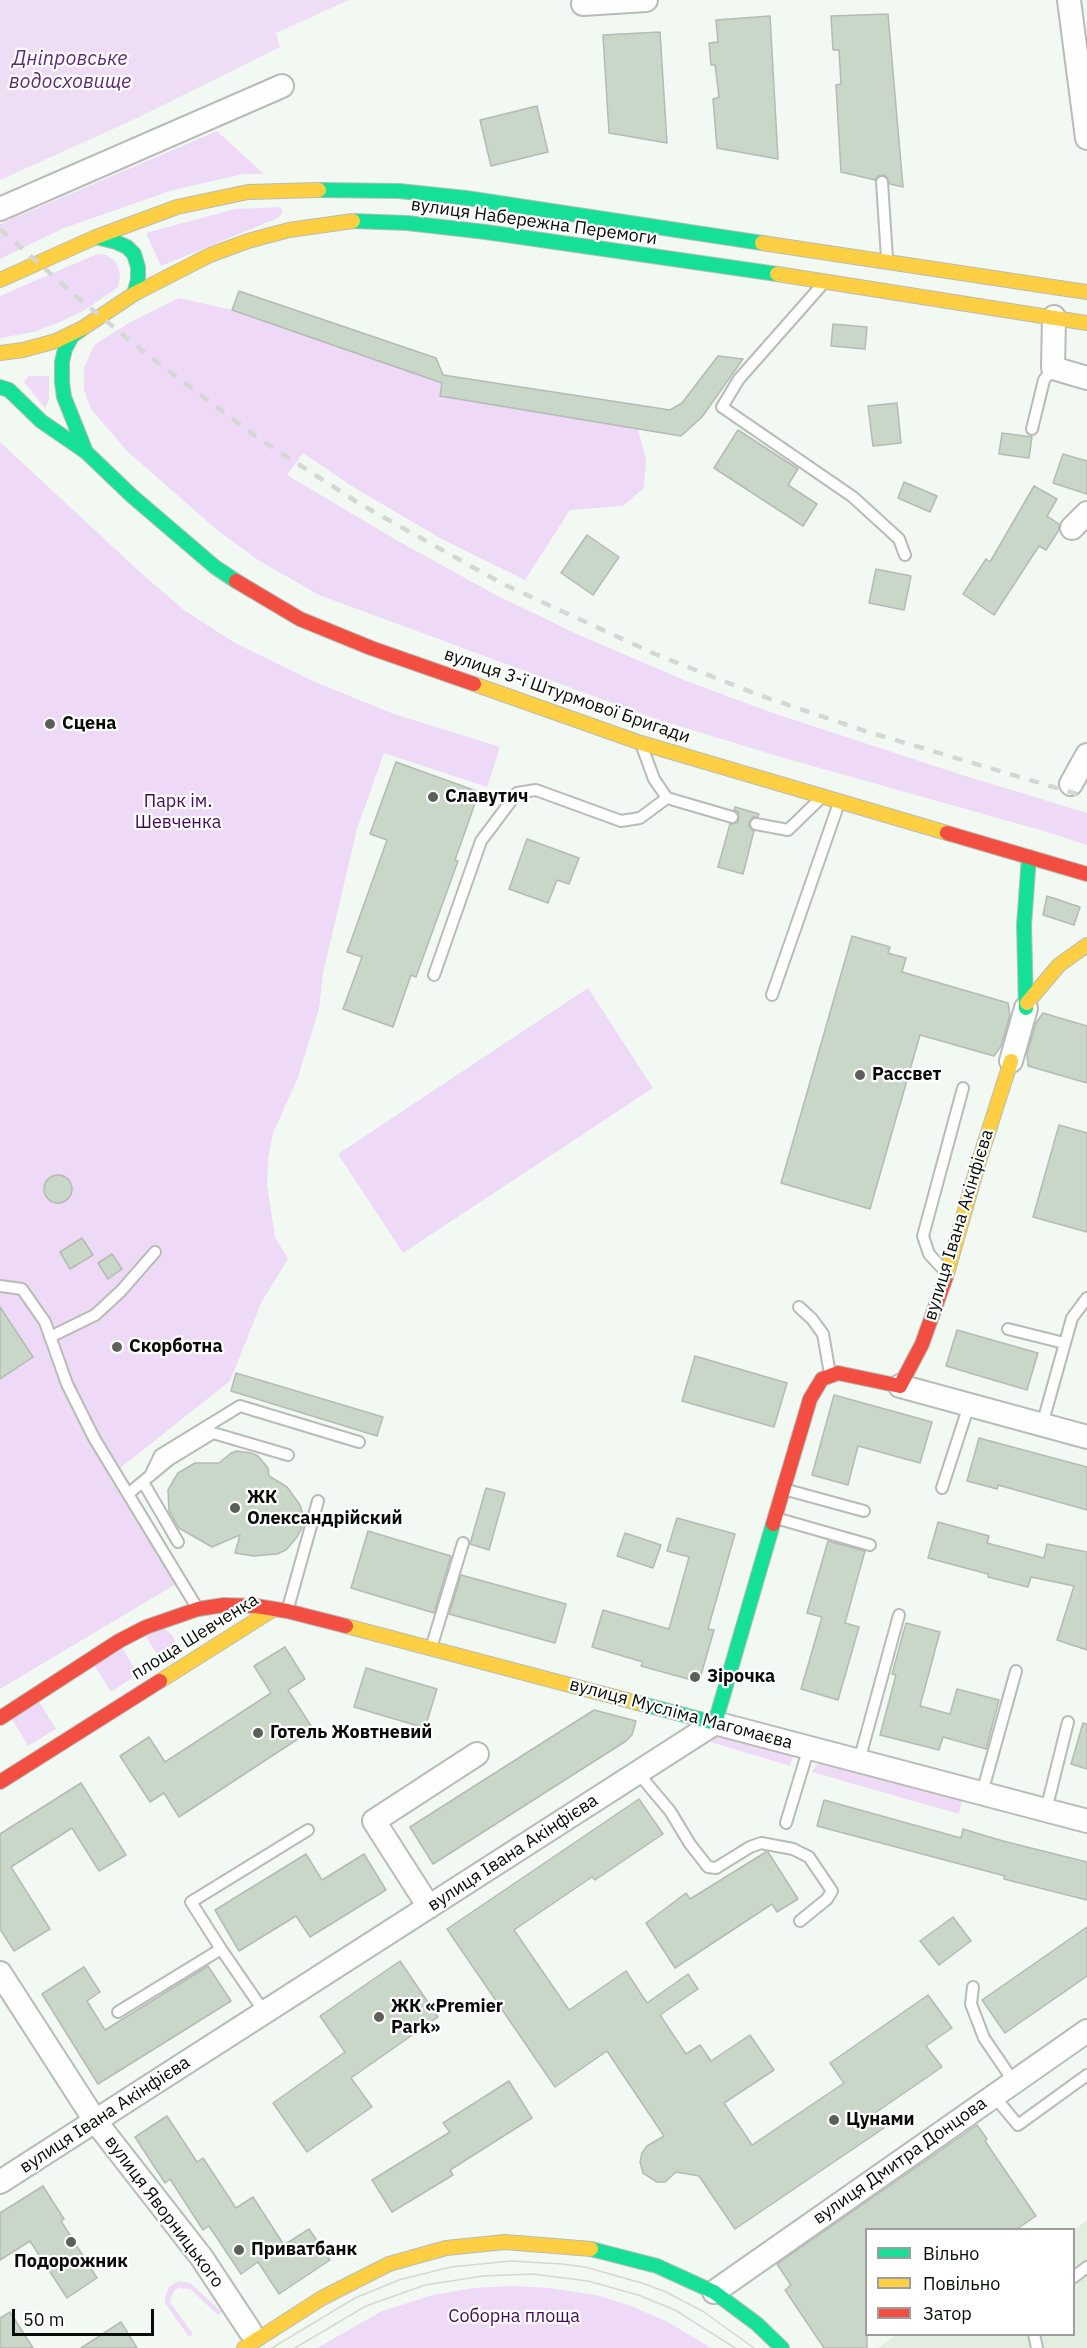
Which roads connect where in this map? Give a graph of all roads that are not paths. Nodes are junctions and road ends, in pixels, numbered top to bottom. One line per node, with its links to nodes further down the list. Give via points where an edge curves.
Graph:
1 (646, 0): 3 (street)
2 (1069, 0): 5 (street)
3 (583, 3)
4 (282, 86): 7 (street)
5 (1087, 138)
6 (882, 182): 9 (lane)
7 (0, 209)
8 (96, 237): 9 (main road, вулиця Набережна Перемоги, via 177,207 248,192 399,191); 10 (main road, вулиця Набережна Перемоги); 13 (main road, via 116,242 134,254 138,280)
9 (887, 261): 12 (main road, вулиця Набережна Перемоги)
10 (0, 280)
11 (825, 281): 13 (main road, вулиця Набережна Перемоги, via 486,232 348,221 248,241 210,255); 14 (main road, вулиця Набережна Перемоги); 24 (lane, via 740,379 722,407 853,497 899,538)
12 (1087, 292)
13 (134, 294): 16 (main road, вулиця Набережна Перемоги)
14 (1054, 317): 15 (main road, вулиця Набережна Перемоги); 18 (street)
15 (1087, 323)
16 (83, 328): 17 (main road, вулиця Набережна Перемоги, via 23,350); 23 (main road, вулиця 3-ї Штурмової Бригади, via 72,336 65,350 62,382)
17 (0, 353)
18 (1053, 368): 19 (street); 22 (lane, via 1044,380)
19 (1087, 378)
20 (0, 379): 21 (main road, вулиця 3-ї Штурмової Бригади)
21 (4, 388): 23 (main road, вулиця 3-ї Штурмової Бригади, via 41,421)
22 (1032, 429)
23 (86, 452): 25 (main road, вулиця 3-ї Штурмової Бригади, via 215,567 300,619)
24 (905, 555)
25 (641, 743): 28 (main road, вулиця 3-ї Штурмової Бригади); 29 (lane, via 654,779)
26 (1087, 755): 27 (street)
27 (1071, 784)
28 (822, 796): 30 (main road, вулиця 3-ї Штурмової Бригади); 32 (lane, via 788,830)
29 (667, 798): 31 (lane); 36 (lane, via 640,818 621,821 536,790 517,793 481,841)
30 (840, 801): 33 (main road, вулиця 3-ї Штурмової Бригади); 37 (lane)
31 (732, 818)
32 (756, 824)
33 (1029, 856): 34 (main road, вулиця 3-ї Штурмової Бригади); 38 (main road, via 1024,925)
34 (1087, 874)
35 (1087, 945): 38 (main road, via 1059,965)
36 (434, 975)
37 (772, 995)
38 (1026, 1006): 39 (street)
39 (1011, 1061): 42 (main road, вулиця Івана Акінфієва)
40 (963, 1088): 42 (lane, via 923,1236 929,1254)
41 (155, 1252): 47 (lane, via 95,1315)
42 (947, 1274): 50 (main road, вулиця Івана Акінфієва, via 922,1344)
43 (0, 1286): 47 (lane, via 22,1289 45,1322)
44 (1087, 1298): 48 (lane, via 1072,1318)
45 (799, 1307): 49 (lane, via 823,1334)
46 (1008, 1329): 48 (lane)
47 (50, 1337): 59 (lane, via 67,1384)
48 (1064, 1343): 52 (lane)
49 (830, 1374): 50 (main road); 58 (main road, via 822,1379 810,1399)
50 (900, 1386): 51 (street)
51 (969, 1405): 52 (street); 57 (lane)
52 (1042, 1426): 53 (street)
53 (1087, 1437)
54 (359, 1442): 56 (lane, via 240,1406 160,1455)
55 (288, 1455): 56 (lane, via 213,1433)
56 (146, 1479): 59 (lane); 63 (lane)
57 (942, 1488)
58 (784, 1489): 61 (lane); 62 (main road)
59 (128, 1494): 66 (lane)
60 (318, 1501): 67 (lane)
61 (864, 1511)
62 (776, 1518): 65 (lane); 73 (main road)
63 (178, 1542)
64 (462, 1543): 69 (lane)
65 (870, 1545)
66 (198, 1609): 67 (main road, площа Шевченка, via 224,1605); 71 (main road, площа Шевченка, via 119,1641)
67 (281, 1610): 69 (main road, вулиця Мусліма Магомаєва); 77 (main road, площа Шевченка)
68 (899, 1615): 75 (lane)
69 (431, 1648): 73 (main road, вулиця Мусліма Магомаєва)
70 (1016, 1671): 79 (lane)
71 (0, 1718)
72 (1068, 1722): 80 (lane)
73 (715, 1723): 74 (street, вулиця Мусліма Магомаєва); 76 (street, вулиця Івана Акінфієва)
74 (809, 1748): 75 (street, вулиця Мусліма Магомаєва); 82 (lane)
75 (859, 1761): 79 (street, вулиця Мусліма Магомаєва)
76 (638, 1773): 84 (street, вулиця Івана Акінфієва); 85 (lane, via 708,1867 716,1868 761,1843 793,1849 809,1857 832,1891)
77 (0, 1782)
78 (426, 1787): 84 (street, via 477,1754 375,1821)
79 (982, 1793): 80 (street, вулиця Мусліма Магомаєва)
80 (1046, 1810): 81 (street, вулиця Мусліма Магомаєва)
81 (1087, 1821)
82 (786, 1823)
83 (308, 1830): 86 (lane, via 191,1902)
84 (429, 1907): 90 (street, вулиця Івана Акінфієва)
85 (800, 1921)
86 (221, 1949): 89 (lane); 90 (lane)
87 (0, 1973): 95 (street, вулиця Яворницького)
88 (973, 1987): 93 (lane, via 971,2004 984,2038)
89 (118, 2012)
90 (265, 2013): 95 (street, вулиця Івана Акінфієва)
91 (1087, 2031): 93 (street, вулиця Дмитра Донцова)
92 (1087, 2075): 94 (lane, via 1018,2125)
93 (1014, 2082): 94 (street, вулиця Дмитра Донцова)
94 (994, 2096): 99 (street, вулиця Дмитра Донцова)
95 (96, 2122): 96 (street, вулиця Івана Акінфієва); 100 (street, вулиця Яворницького, via 202,2258)
96 (0, 2182)
97 (1087, 2267): 98 (lane)
98 (1075, 2276)
99 (714, 2292): 100 (main road, via 657,2266 605,2251 539,2242 476,2244 389,2264); 101 (main road)
100 (247, 2339)
101 (782, 2348)

